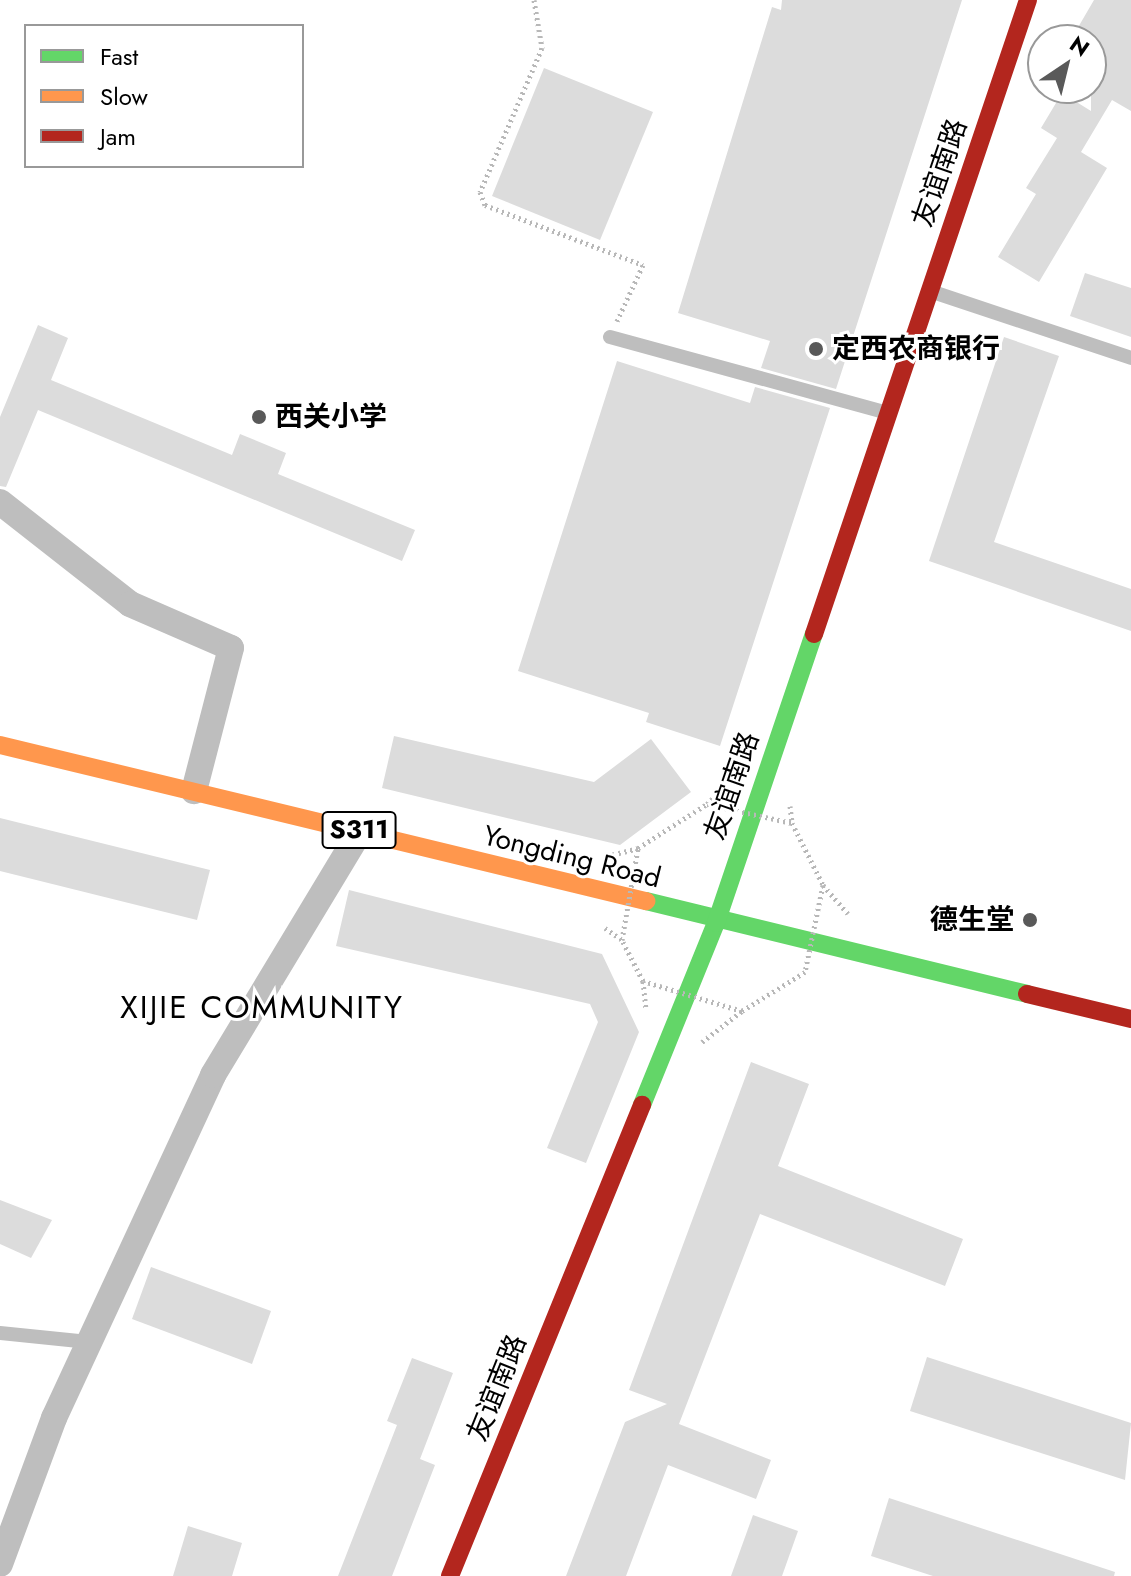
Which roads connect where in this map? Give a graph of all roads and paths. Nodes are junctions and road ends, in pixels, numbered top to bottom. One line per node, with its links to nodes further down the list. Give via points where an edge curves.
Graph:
1 (534, 0): 4 (path, via 542,48 480,192 485,205 643,265)
2 (1028, 0): 3 (main road, 友谊南路)
3 (929, 291): 5 (lane); 6 (main road, 友谊南路)
4 (610, 337): 6 (lane)
5 (1131, 358)
6 (888, 413): 12 (main road, 友谊南路)
7 (0, 502): 9 (street, via 130,604 231,648)
8 (0, 745): 9 (main road, Yongding Road / S311)
9 (194, 791): 11 (main road, Yongding Road / S311)
10 (707, 804): 10 (path, bridge, via 792,823 823,885 805,972 742,1011 643,981 622,940 638,848)
11 (360, 831): 12 (main road, Yongding Road / S311); 15 (street, via 213,1075)
12 (716, 923): 13 (main road, Yongding Road / S311); 17 (main road, 友谊南路)
13 (1131, 1019)
14 (0, 1333): 15 (lane)
15 (89, 1342): 16 (street)
16 (0, 1564)
17 (450, 1576)

